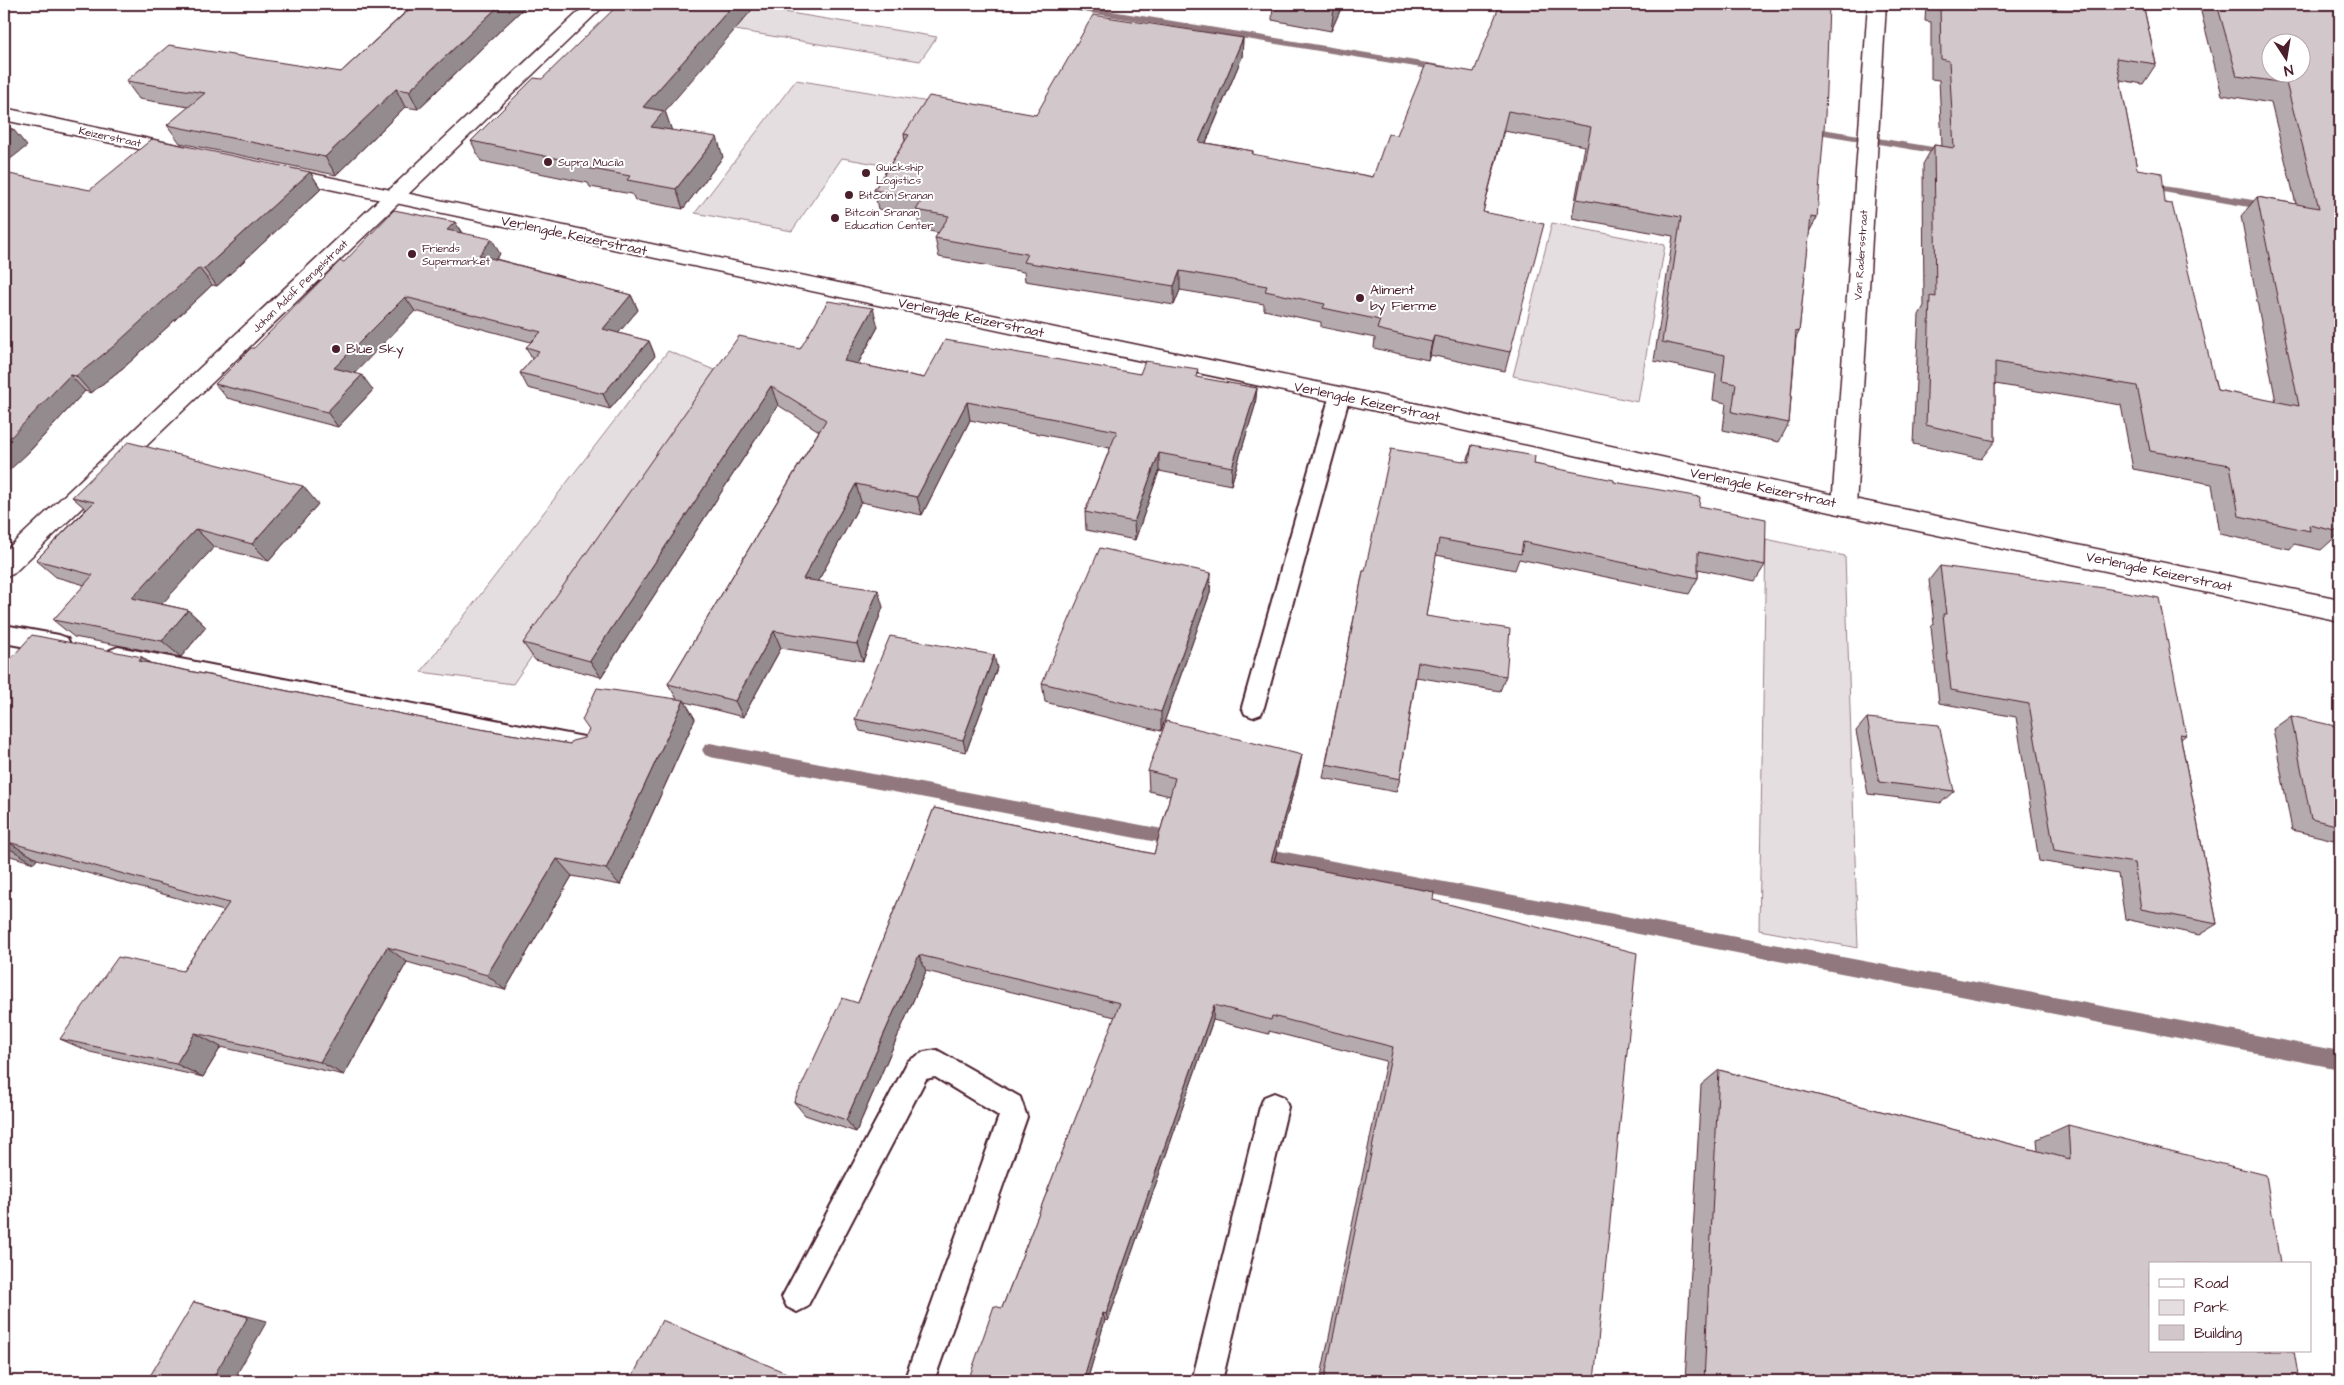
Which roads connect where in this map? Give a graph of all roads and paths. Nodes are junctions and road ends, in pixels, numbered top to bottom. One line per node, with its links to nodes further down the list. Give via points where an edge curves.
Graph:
1 (597, 4): 6 (main road, Johan Adolf Pengelstraat)
2 (1877, 4): 8 (main road, Van Radersstraat)
3 (4, 114): 4 (main road, Keizerstraat)
4 (198, 156)
5 (257, 168): 6 (main road)
6 (393, 198): 7 (main road, Verlengde Keizerstraat); 9 (main road, Johan Adolf Pengelstraat)
7 (1340, 395): 8 (main road, Verlengde Keizerstraat); 12 (lane)
8 (1844, 506): 10 (main road, Verlengde Keizerstraat)
9 (4, 567)
10 (2340, 610)
11 (4, 634): 13 (lane)
12 (1253, 707)
13 (590, 748)
14 (1274, 1107): 17 (lane)
15 (797, 1297): 16 (lane, via 917,1070 924,1065 936,1064 1010,1107 1013,1117)
16 (919, 1381)
17 (1207, 1381)

